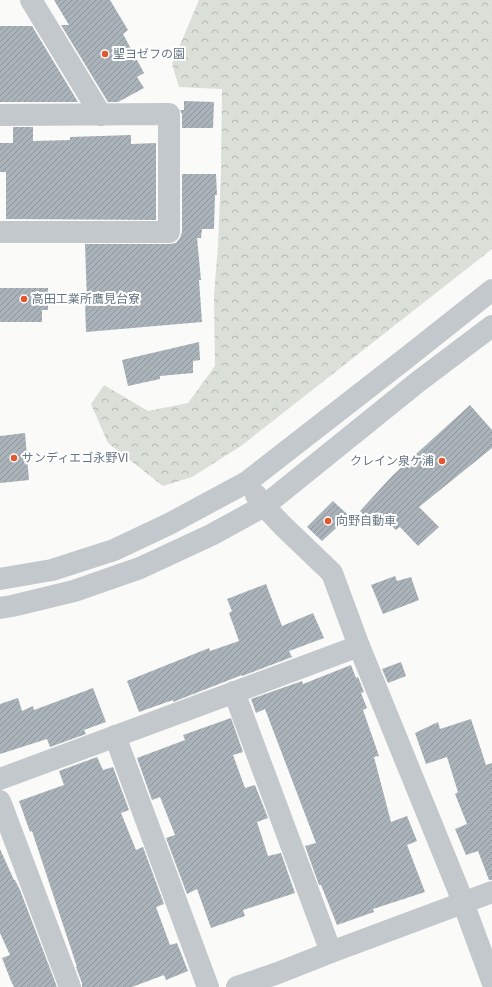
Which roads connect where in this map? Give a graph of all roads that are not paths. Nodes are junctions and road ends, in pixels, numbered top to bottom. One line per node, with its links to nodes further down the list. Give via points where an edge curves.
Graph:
1 (31, 0): 3 (street)
2 (0, 115): 3 (street)
3 (101, 115): 4 (street, via 169,114 169,232)
4 (0, 232)
5 (492, 290): 7 (street)
6 (492, 326): 8 (street, via 419,381)
7 (247, 482): 8 (street); 9 (street, via 114,550 52,570)
8 (264, 506): 10 (street, via 211,535 140,568 74,591); 11 (street, via 332,572)
9 (0, 579)
10 (0, 608)
11 (359, 646): 12 (street); 17 (street)
12 (234, 692): 13 (street); 18 (street)
13 (115, 736): 14 (street); 22 (street)
14 (0, 779)
15 (0, 801): 21 (street)
16 (492, 892): 17 (street)
17 (464, 903): 18 (street); 20 (street)
18 (331, 952): 19 (street)
19 (281, 980): 23 (street)
20 (492, 981)
21 (70, 987)
22 (208, 987)
23 (237, 987)

